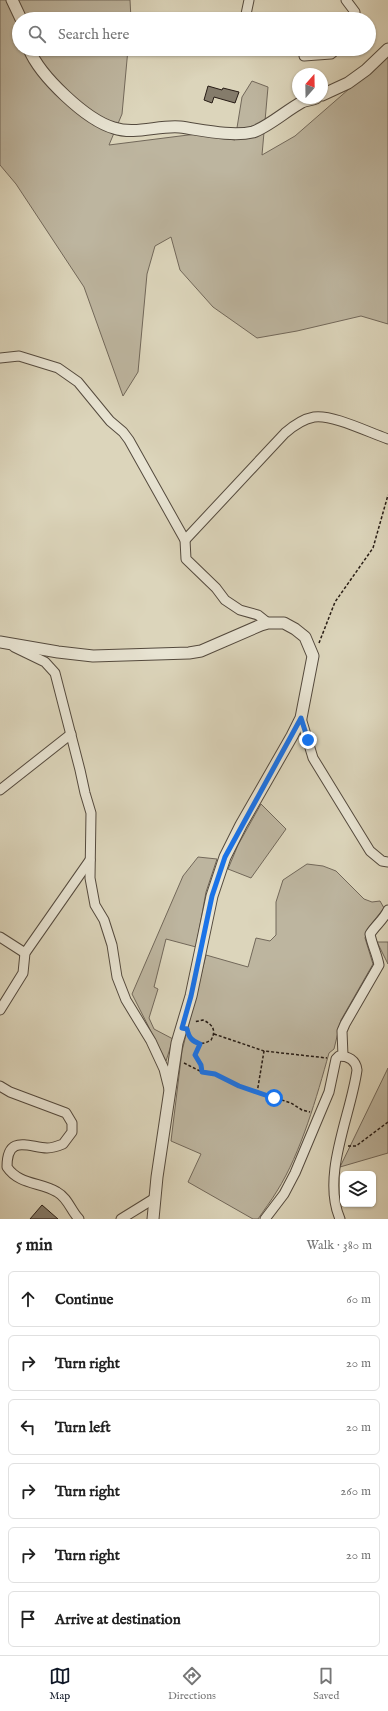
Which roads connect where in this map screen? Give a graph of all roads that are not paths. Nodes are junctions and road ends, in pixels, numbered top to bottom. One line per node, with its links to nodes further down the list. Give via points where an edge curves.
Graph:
1 (12, 0): 4 (street)
2 (249, 0): 5 (street)
3 (346, 0): 6 (street)
4 (17, 12)
5 (246, 12)
6 (355, 12)
7 (388, 49): 9 (street, via 348,83)
8 (32, 56): 10 (street, via 48,78 63,93 84,111 114,128 128,130 178,127 238,133 254,132)
9 (328, 92)
10 (298, 104)
11 (0, 358): 13 (street, via 19,356 58,368 78,382 129,440)
12 (388, 439): 13 (street, via 323,417 303,421 285,433)
13 (185, 540): 14 (street, via 186,559 225,600 240,610 258,615)
14 (268, 623): 15 (street, via 201,651 189,653 93,656); 16 (street, via 284,623 295,629 305,637 313,656)
15 (3, 643): 17 (street, via 45,662 55,673)
16 (301, 718): 20 (street, via 313,758 370,851 382,862); 27 (street, via 225,857 212,896 184,1029 177,1043)
17 (71, 734): 18 (street); 19 (street, via 91,813)
18 (0, 790)
19 (90, 860): 23 (street); 27 (street, via 90,878 95,904 104,920 112,945 117,976 126,1000 151,1040 164,1069)
20 (388, 862)
21 (388, 910): 25 (street, via 370,934 379,965 345,1024)
22 (0, 937): 23 (street)
23 (25, 953): 24 (street, via 23,973)
24 (0, 1010)
25 (339, 1057): 32 (street, via 328,1092 295,1173 284,1194); 33 (street, via 350,1058 357,1070 334,1178)
26 (0, 1086): 29 (street, via 66,1113 72,1123 72,1132 63,1144 47,1148 22,1144 13,1148 9,1154 7,1167 14,1176 57,1192 66,1199)
27 (170, 1091): 28 (street)
28 (155, 1198): 30 (street); 31 (street)
29 (79, 1219)
30 (121, 1219)
31 (153, 1219)
32 (265, 1219)
33 (340, 1219)

